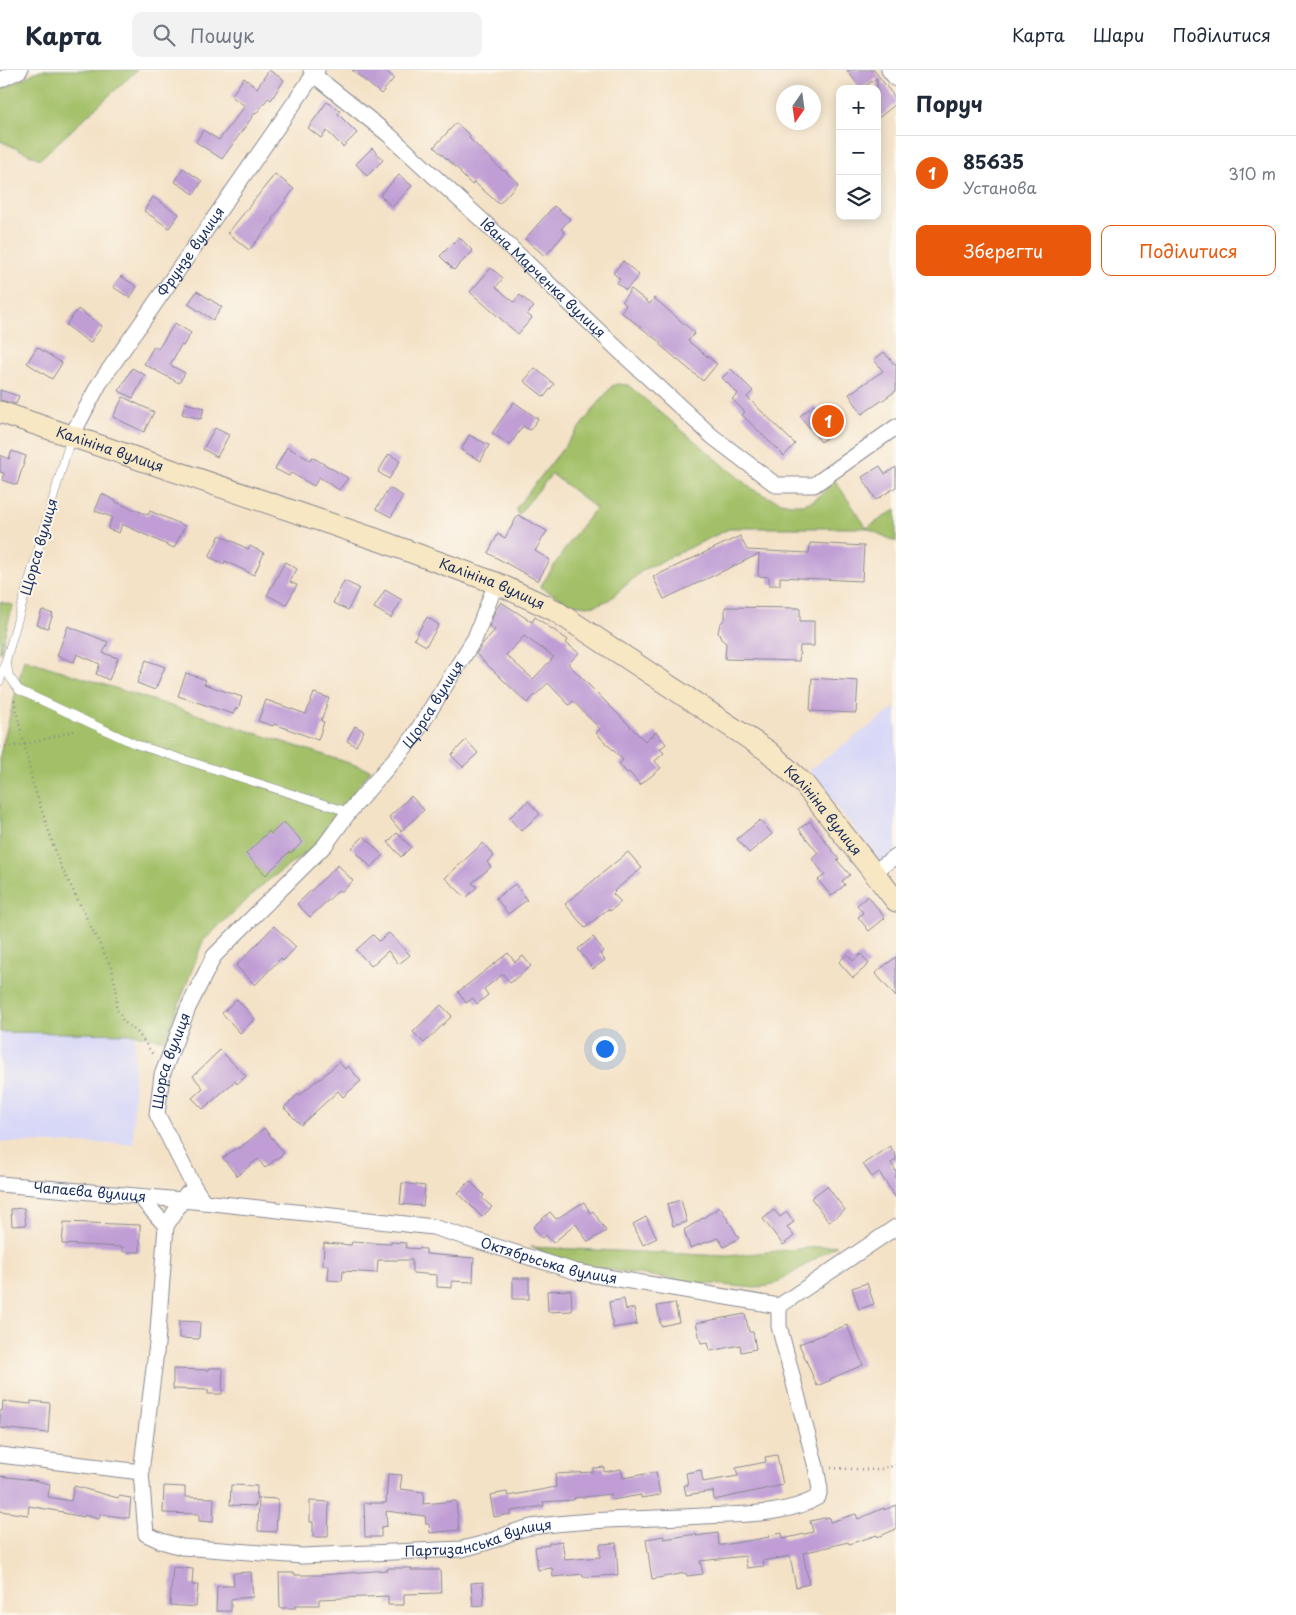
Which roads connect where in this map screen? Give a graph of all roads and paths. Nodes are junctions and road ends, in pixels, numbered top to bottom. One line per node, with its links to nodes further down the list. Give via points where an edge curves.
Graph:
1 (889, 70): 3 (street)
2 (314, 72): 5 (street, Івана Марченка вулиця, via 389,135 713,437 776,485 814,485); 6 (street, Фрунзе вулиця, via 99,384)
3 (896, 79)
4 (1, 412): 6 (street, Калініна вулиця)
5 (896, 427)
6 (71, 437): 7 (street, Калініна вулиця, via 378,540); 8 (lane, Щорса вулиця)
7 (496, 584): 14 (street, Щорса вулиця, via 475,638 412,739); 16 (street, Калініна вулиця, via 554,610 768,751 804,784)
8 (6, 660): 9 (lane, Щорса вулиця); 10 (lane)
9 (9, 676): 11 (lane, via 19,690); 12 (path)
10 (0, 681)
11 (92, 724): 12 (path); 14 (lane, via 135,744)
12 (24, 745): 13 (path); 18 (path, via 33,784 59,862 112,969 116,1008 124,1022 138,1033 156,1057)
13 (0, 747)
14 (349, 812): 18 (street, Щорса вулиця, via 325,845 214,956 188,1008)
15 (896, 856): 16 (street)
16 (874, 872): 17 (street, Калініна вулиця)
17 (896, 901)
18 (162, 1074): 20 (street, Щорса вулиця, via 157,1114)
19 (0, 1184): 21 (street, Чапаєва вулиця)
20 (193, 1185): 22 (street); 23 (street, Щорса вулиця)
21 (141, 1198): 22 (street, Чапаєва вулиця); 24 (street)
22 (180, 1201): 23 (street, Октябрьська вулиця); 24 (street)
23 (204, 1202): 26 (street, Октябрьська вулиця, via 433,1227 577,1272)
24 (166, 1226): 30 (street, via 158,1344)
25 (896, 1227): 26 (street)
26 (779, 1306): 29 (street, Партизанська вулиця, via 779,1326)
27 (0, 1455): 30 (street)
28 (896, 1465): 29 (path, via 877,1470)
29 (816, 1467): 30 (street, Партизанська вулиця, via 820,1489 818,1497 790,1509 529,1527 462,1549 302,1556 182,1547 146,1534)
30 (141, 1472)

